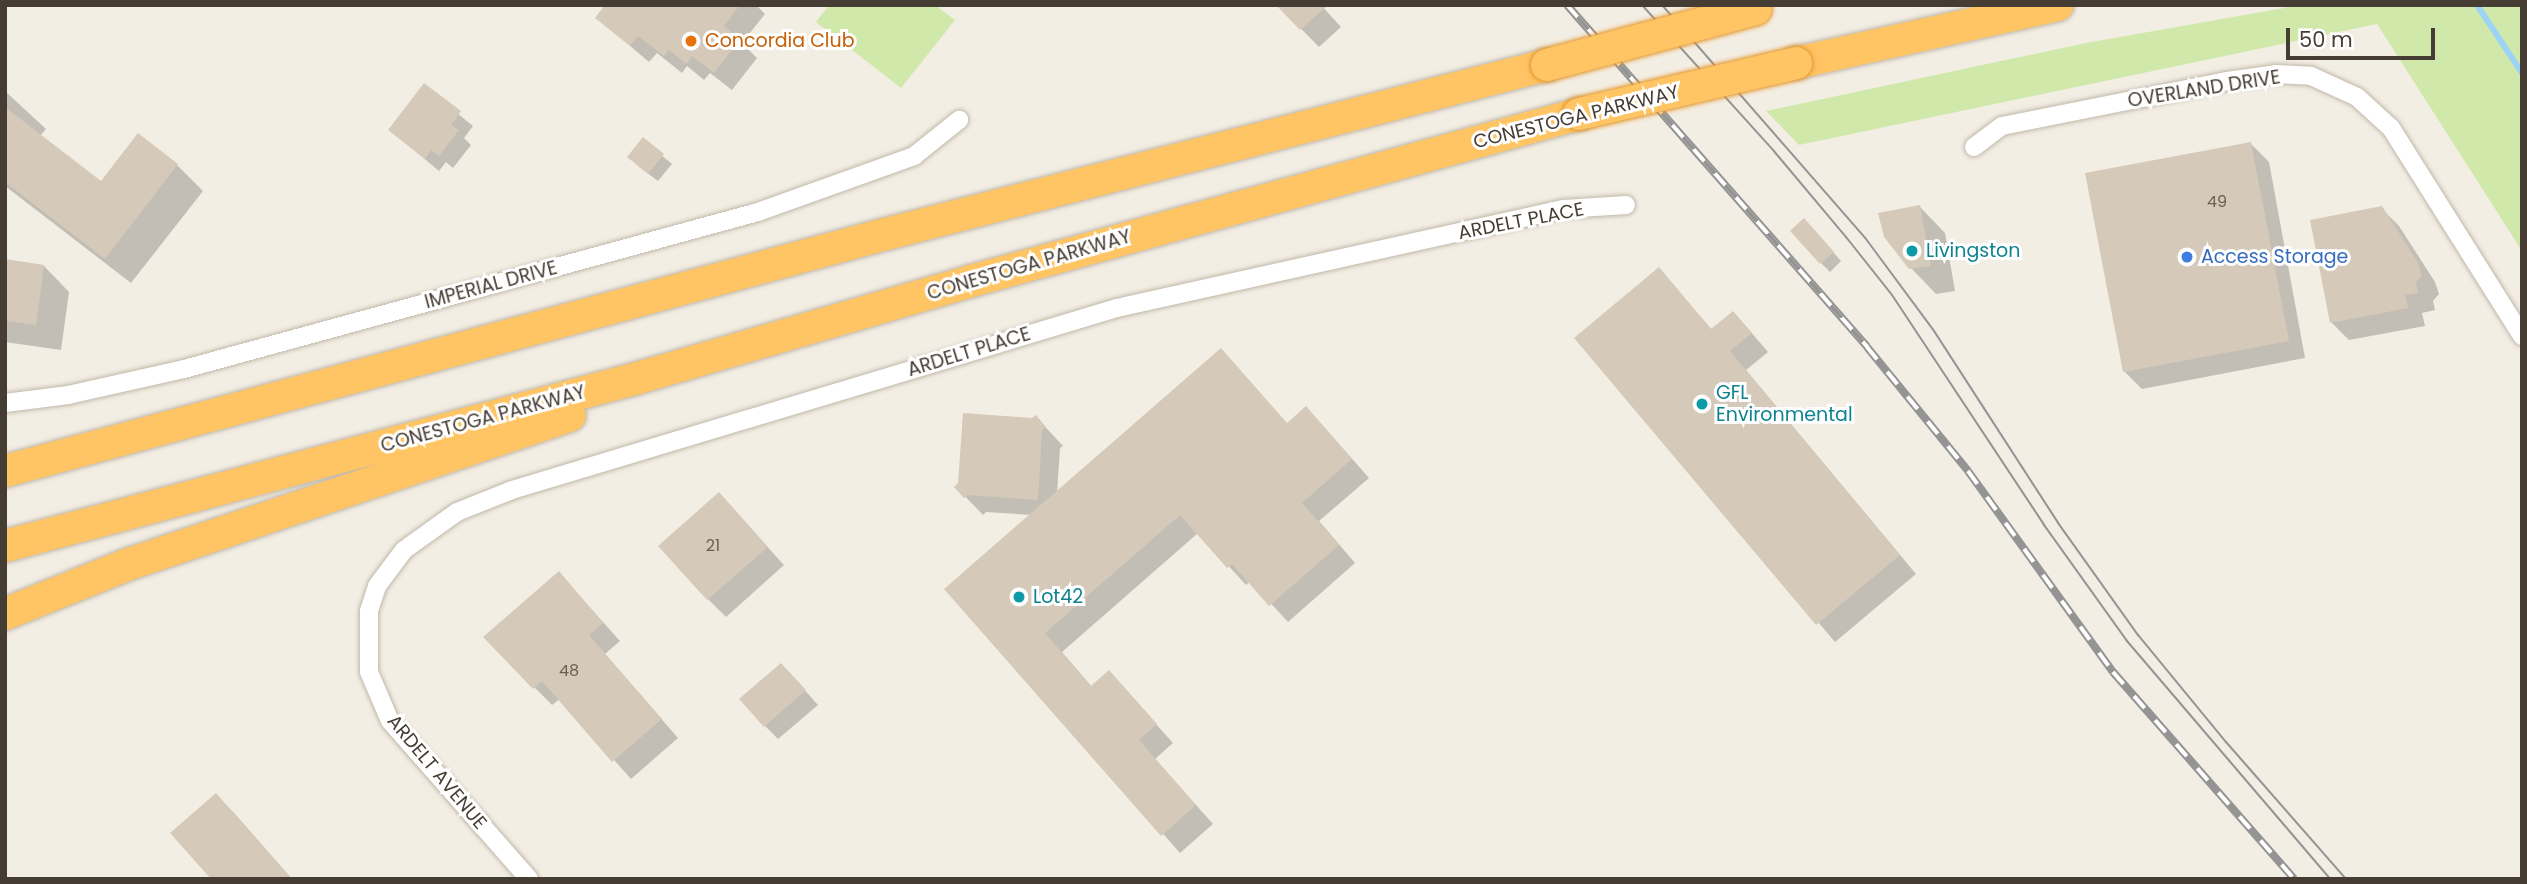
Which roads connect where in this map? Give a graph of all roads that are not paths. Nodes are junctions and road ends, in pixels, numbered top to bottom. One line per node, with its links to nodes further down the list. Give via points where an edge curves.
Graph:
1 (2058, 5): 7 (highway, CONESTOGA PARKWAY, bridge, via 1579,114)
2 (1763, 7): 9 (highway, bridge, via 886,234)
3 (959, 120): 8 (street, IMPERIAL DRIVE, via 914,156 758,212 184,369 68,395)
4 (1974, 147): 6 (street, OVERLAND DRIVE, via 2002,126 2227,81 2276,74 2311,76 2357,97 2391,128)
5 (1626, 205): 11 (street, ARDELT PLACE, via 1564,209 1117,308 512,490 457,512 404,550 377,586)
6 (2522, 336)
7 (638, 378): 10 (highway, CONESTOGA PARKWAY); 12 (highway, via 600,407 129,564)
8 (5, 403)
9 (5, 471)
10 (5, 546)
11 (369, 611): 13 (street, ARDELT AVENUE, via 369,672 390,721)
12 (5, 614)
13 (529, 879)

